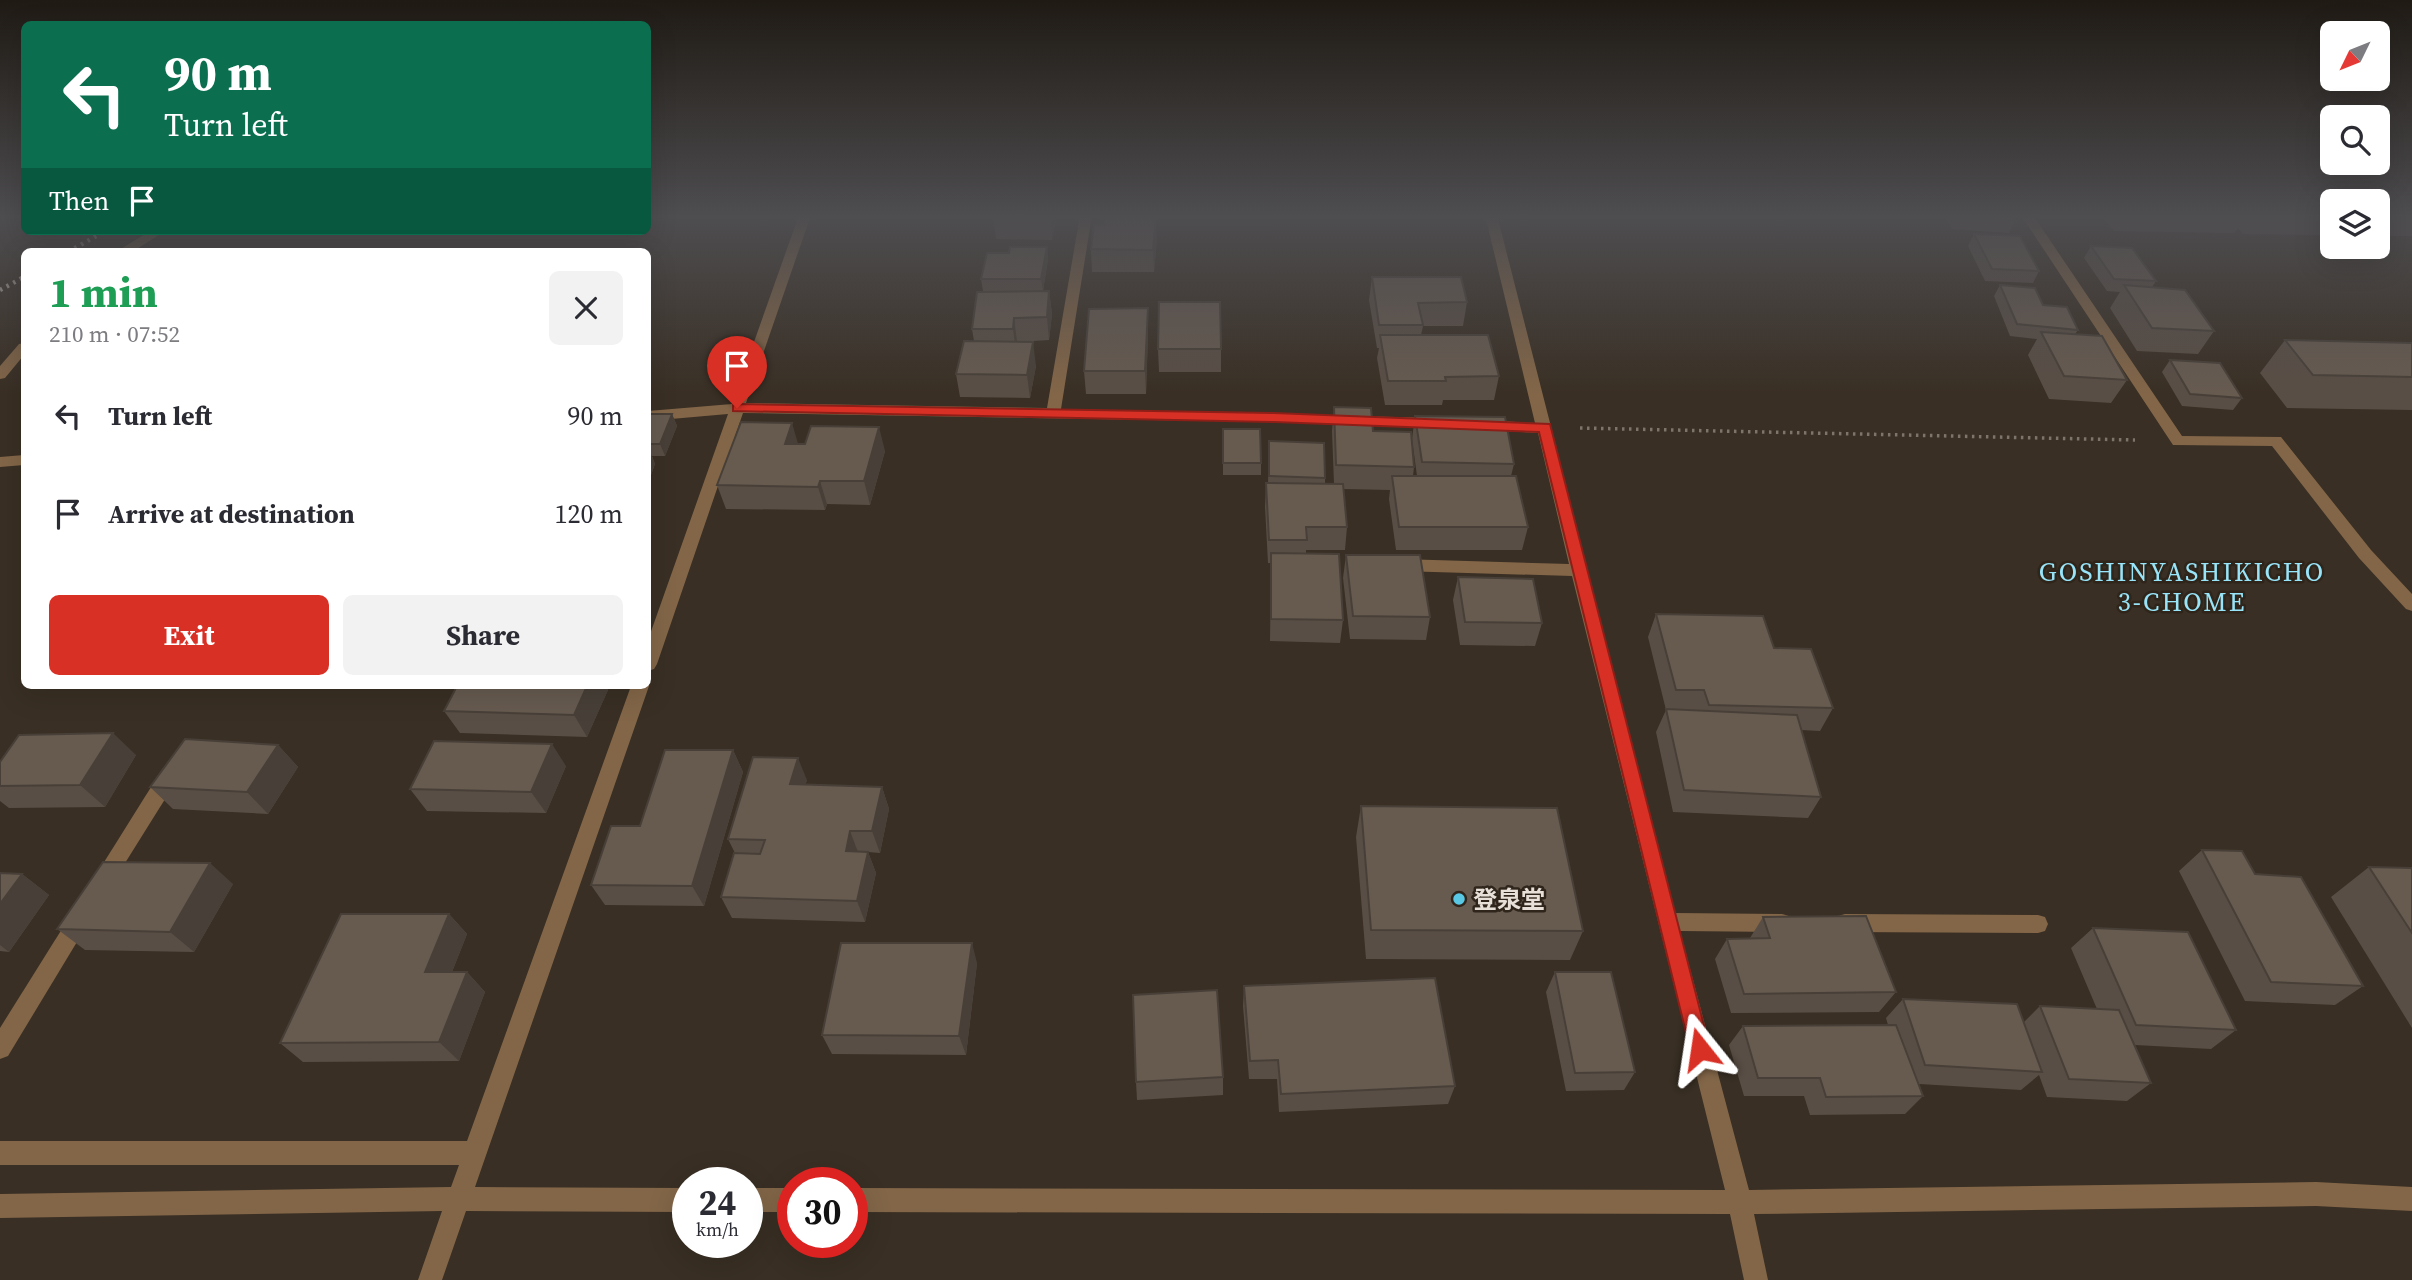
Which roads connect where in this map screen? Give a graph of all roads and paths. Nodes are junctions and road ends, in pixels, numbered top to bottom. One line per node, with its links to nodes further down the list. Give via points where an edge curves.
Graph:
1 (784, 275): 7 (street)
2 (1076, 275): 8 (street)
3 (1506, 275): 10 (street)
4 (2067, 275): 11 (street)
5 (21, 350): 6 (street)
6 (0, 375)
7 (737, 408): 8 (street); 9 (street); 17 (street)
8 (1054, 414): 10 (street)
9 (651, 416)
10 (1545, 428): 11 (path); 15 (street)
11 (2178, 440): 16 (street, via 2276,441 2365,554)
12 (21, 460): 13 (street)
13 (0, 462)
14 (1388, 565): 15 (street)
15 (1580, 570): 20 (street)
16 (2412, 605)
17 (651, 655)
18 (639, 689): 24 (street)
19 (182, 754): 22 (street)
20 (1667, 922): 21 (street); 29 (street)
21 (2038, 924)
22 (0, 1048)
23 (0, 1153): 24 (street)
24 (476, 1153): 25 (street)
25 (457, 1199): 27 (street); 30 (street); 31 (street)
26 (2412, 1199): 29 (street, via 2316,1194)
27 (672, 1200)
28 (868, 1200): 29 (street)
29 (1740, 1202): 32 (street)
30 (0, 1206)
31 (430, 1280)
32 (1756, 1280)

